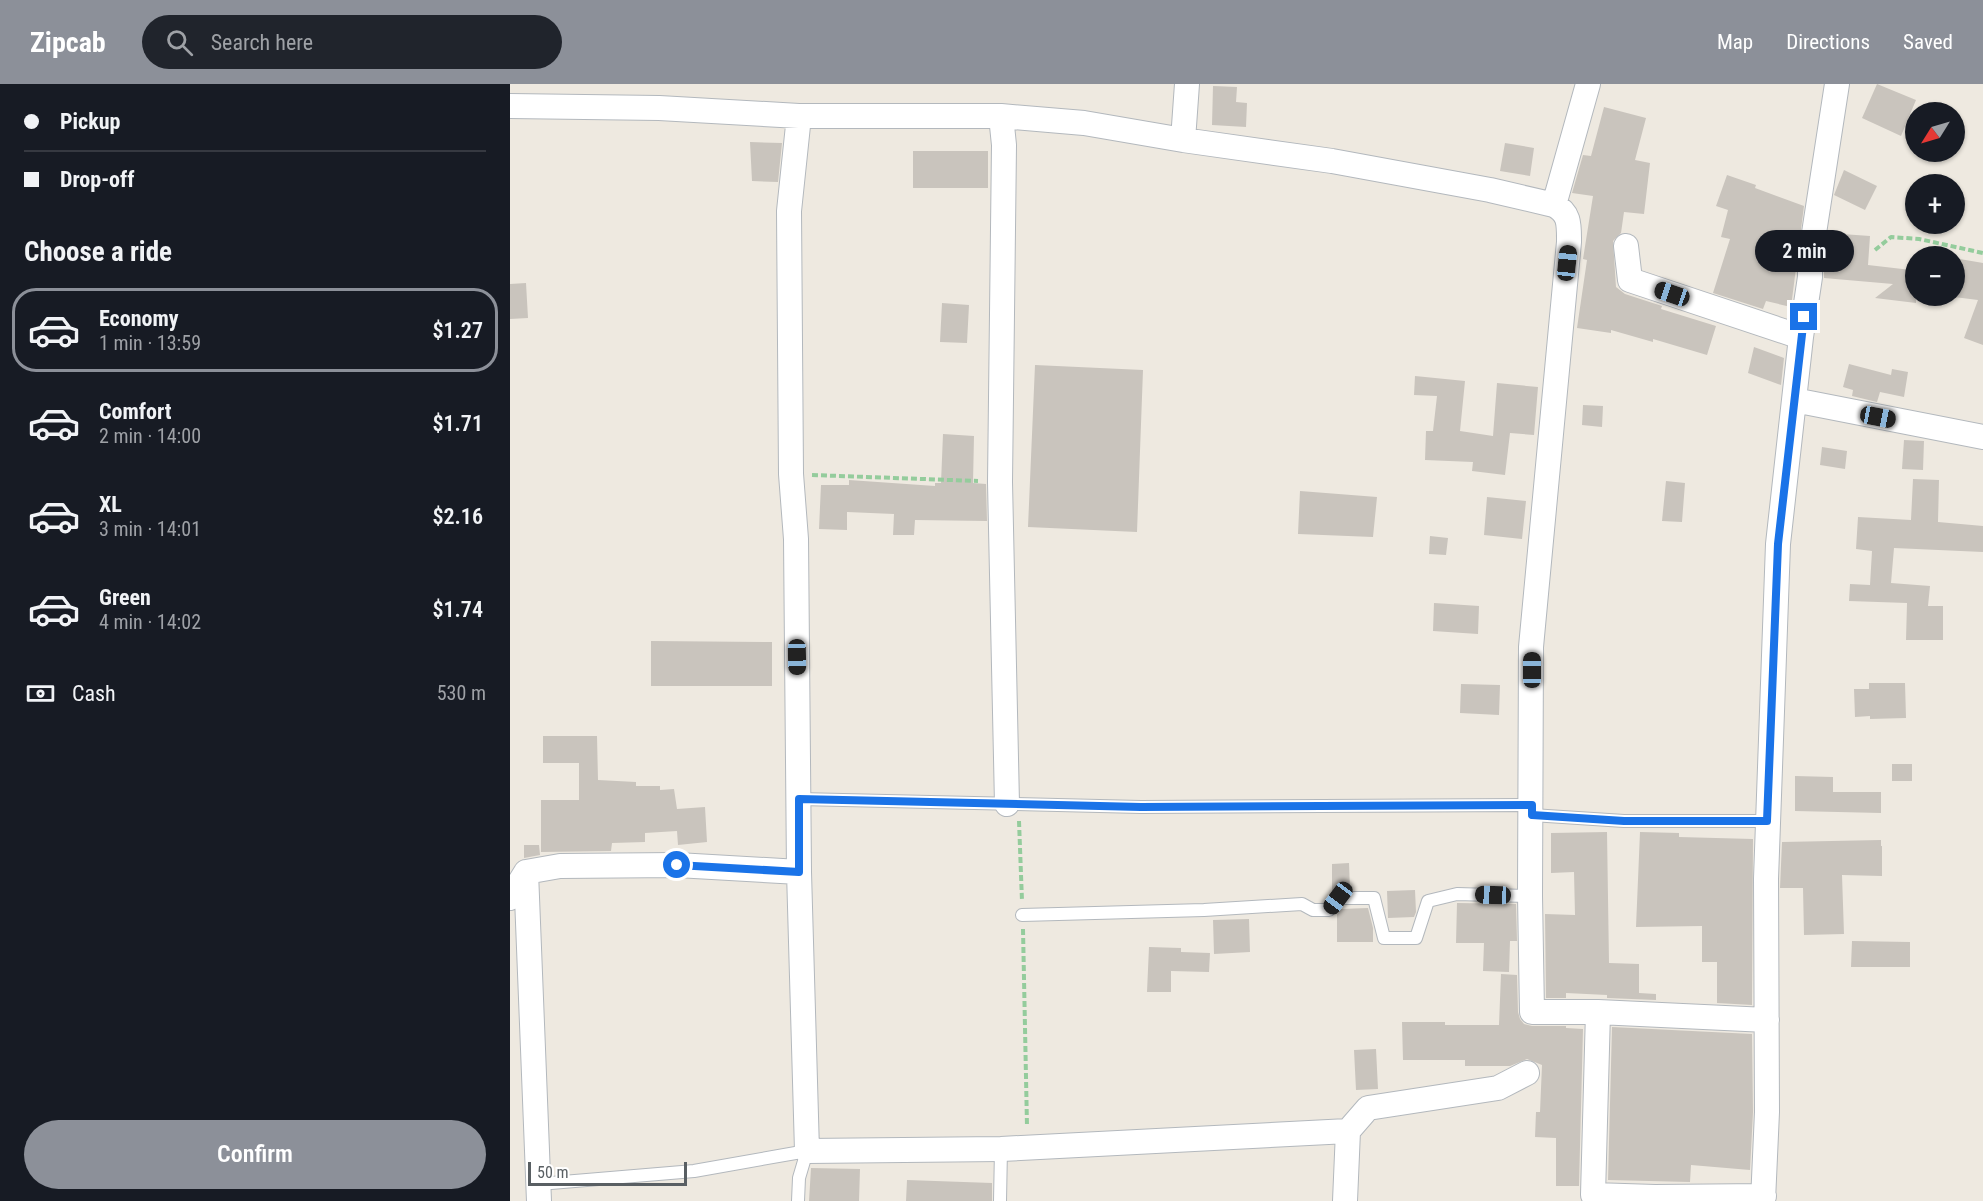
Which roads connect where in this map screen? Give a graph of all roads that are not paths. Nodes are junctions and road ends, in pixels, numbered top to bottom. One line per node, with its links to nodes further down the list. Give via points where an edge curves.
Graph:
1 (1187, 84): 7 (street)
2 (1588, 84): 8 (street)
3 (1837, 84): 10 (street)
4 (510, 106): 5 (street, via 659,108)
5 (800, 116): 6 (street); 13 (street, via 789,211)
6 (1001, 116): 7 (street, via 1084,123); 14 (street, via 1004,145 1000,482)
7 (1183, 140): 8 (street, via 1332,161)
8 (1554, 205): 15 (street, via 1563,209 1569,220 1569,242 1532,647)
9 (1626, 246): 10 (street, via 1630,280)
10 (1801, 337): 11 (street)
11 (1794, 400): 12 (street); 16 (street, via 1778,544)
12 (1983, 437)
13 (799, 799): 14 (lane); 18 (street)
14 (1013, 804): 15 (lane)
15 (1532, 810): 16 (lane, via 1624,821); 19 (street)
16 (1767, 821): 23 (street)
17 (526, 872): 18 (street, via 560,866 653,865); 20 (street); 28 (street)
18 (799, 872): 27 (street)
19 (1530, 896): 21 (lane, via 1457,894 1428,901 1416,938 1384,938 1374,897 1338,898 1329,910 1313,910 1302,904); 22 (street, via 1532,1012)
20 (510, 898)
21 (1022, 915)
22 (1598, 1012): 23 (street); 29 (street, via 1593,1195)
23 (1767, 1020): 29 (street)
24 (1527, 1073): 25 (street, via 1498,1088 1368,1108)
25 (1348, 1131): 26 (street); 32 (street)
26 (1001, 1149): 27 (street); 31 (lane)
27 (807, 1151): 28 (lane); 30 (lane, via 799,1178)
28 (539, 1193)
29 (1764, 1199)
30 (798, 1201)
31 (1000, 1201)
32 (1345, 1201)

